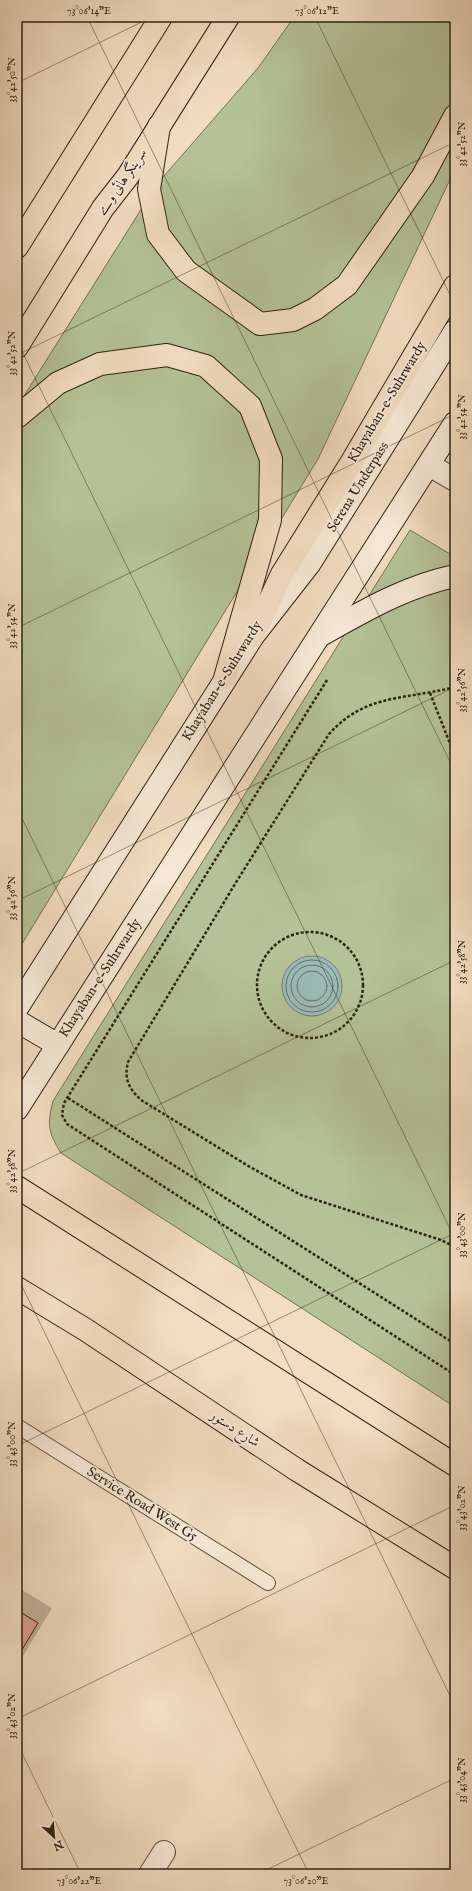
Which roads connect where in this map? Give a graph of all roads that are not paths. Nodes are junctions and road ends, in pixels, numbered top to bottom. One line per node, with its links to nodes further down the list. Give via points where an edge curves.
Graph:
1 (161, 17): 5 (main road)
2 (228, 17): 4 (main road, سرینگر ہائی وے)
3 (455, 116): 4 (main road, via 422,176 347,285 315,309 293,320 260,324 186,271 158,234 149,189)
4 (159, 126): 8 (main road, سرینگر ہائی وے, via 128,176 103,208)
5 (17, 247)
6 (455, 286): 14 (main road, Khayaban-e-Suhrwardy, via 282,574)
7 (455, 331): 14 (main road, Serena Underpass, via 310,563)
8 (17, 347)
9 (17, 417): 16 (main road, via 58,383 100,364 167,355 206,366 250,406 272,459 270,520)
10 (455, 423): 11 (main road, Khayaban-e-Suhrwardy)
11 (429, 465): 12 (main road); 15 (main road, Khayaban-e-Suhrwardy)
12 (455, 480)
13 (455, 576): 15 (main road, via 393,596)
14 (253, 636): 16 (main road, Khayaban-e-Suhrwardy)
15 (318, 637): 19 (main road, Khayaban-e-Suhrwardy)
16 (225, 678): 17 (main road, Khayaban-e-Suhrwardy)
17 (17, 1008)
18 (17, 1021): 19 (main road)
19 (58, 1044): 20 (main road, Khayaban-e-Suhrwardy)
20 (17, 1109)
21 (17, 1187): 24 (main road)
22 (17, 1288): 25 (main road, شارع دستور, via 86,1330 297,1470)
23 (17, 1426): 26 (lane, Service Road West G5)
24 (455, 1466)
25 (455, 1568)
26 (268, 1583)
27 (164, 1852): 28 (main road)
28 (150, 1874)

